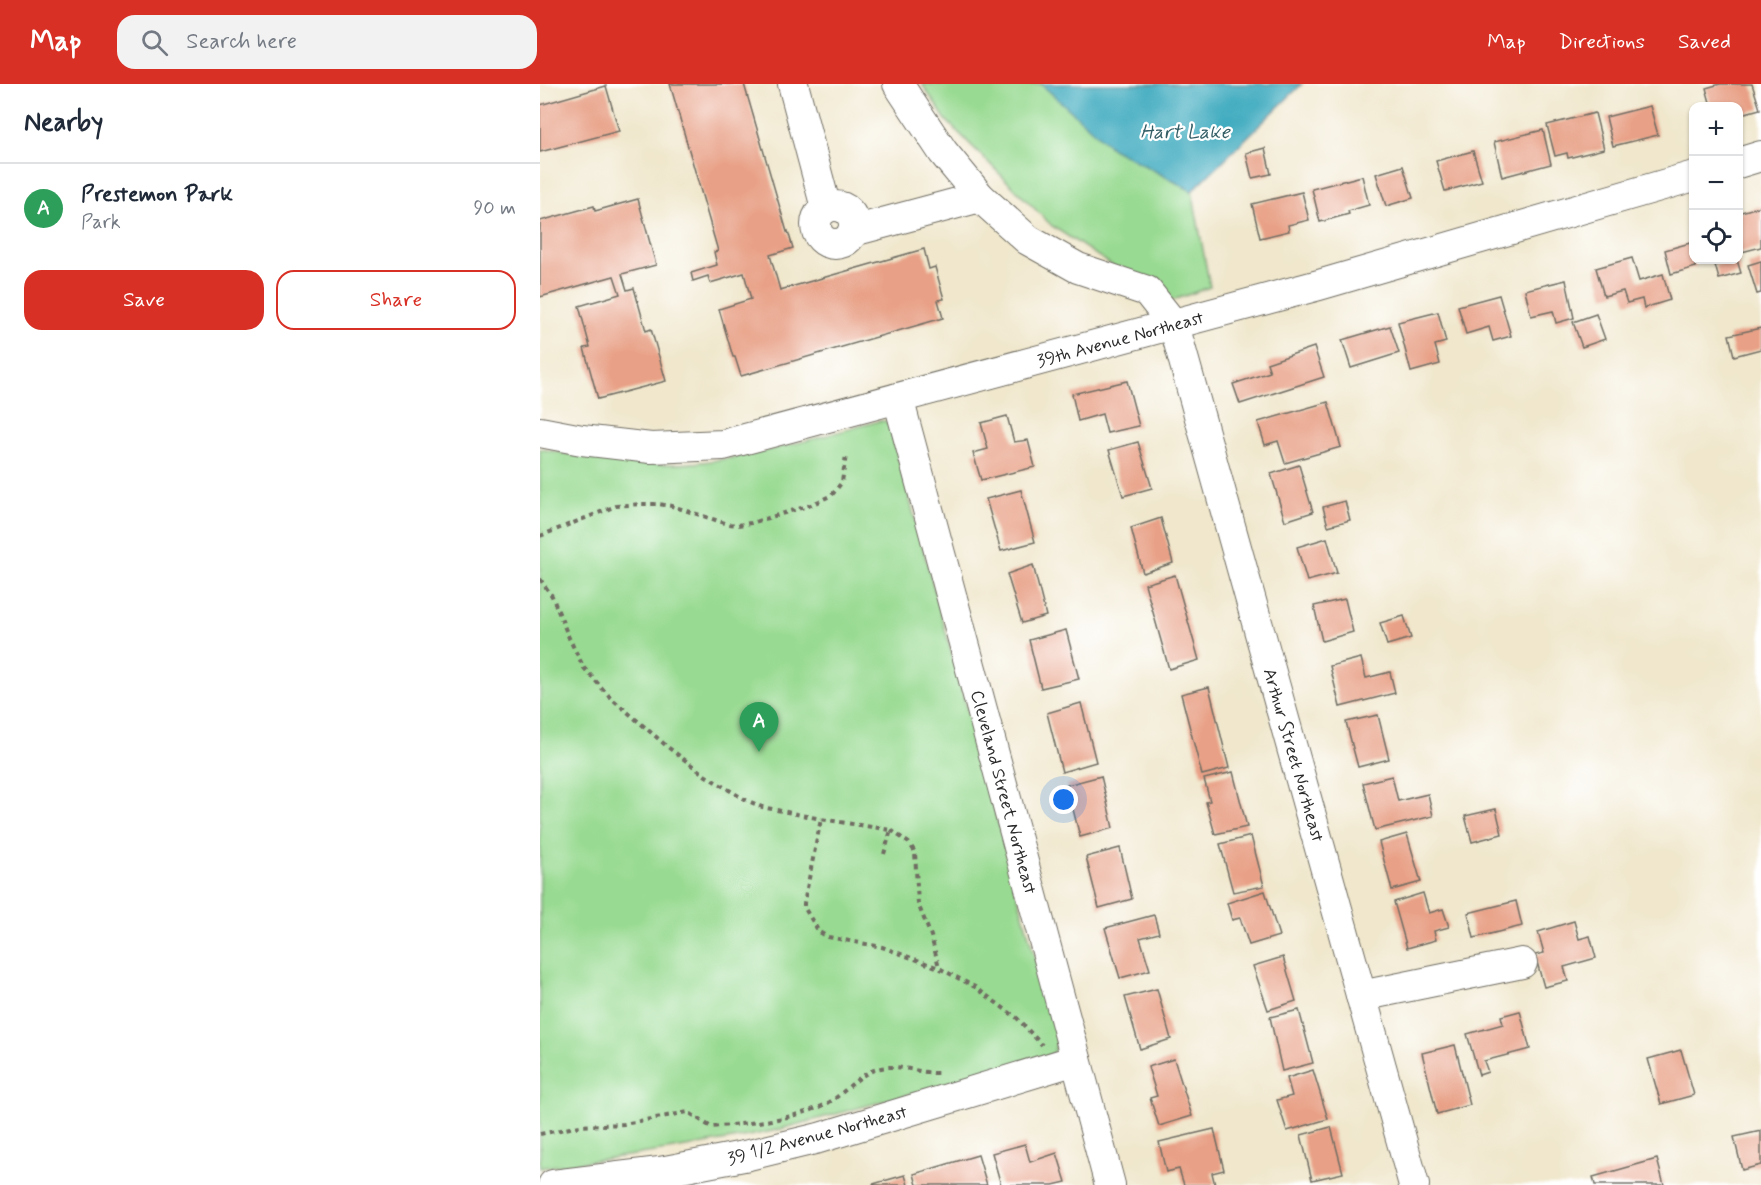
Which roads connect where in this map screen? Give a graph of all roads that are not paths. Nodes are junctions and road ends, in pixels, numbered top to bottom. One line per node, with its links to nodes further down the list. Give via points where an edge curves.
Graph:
1 (794, 84): 6 (street, via 826,208 817,217 816,230 828,244 840,244 853,231)
2 (898, 84): 6 (street, via 943,152)
3 (1761, 156): 4 (street)
4 (1743, 161)
5 (1689, 177): 7 (street, 39th Avenue Northeast)
6 (980, 197): 7 (street, via 1028,240 1078,268 1147,291)
7 (1174, 325): 8 (street, 39th Avenue Northeast); 11 (street, Arthur Street Northeast)
8 (898, 398): 9 (street, 39th Avenue Northeast, via 723,446 651,448); 12 (street, Cleveland Street Northeast)
9 (540, 432)
10 (1522, 963): 11 (street)
11 (1361, 996): 15 (street, Arthur Street Northeast)
12 (1076, 1060): 13 (street, 39 1/2 Avenue Northeast, via 819,1138 660,1172); 14 (street, Cleveland Street Northeast)
13 (553, 1185)
14 (1110, 1185)
15 (1414, 1185)

